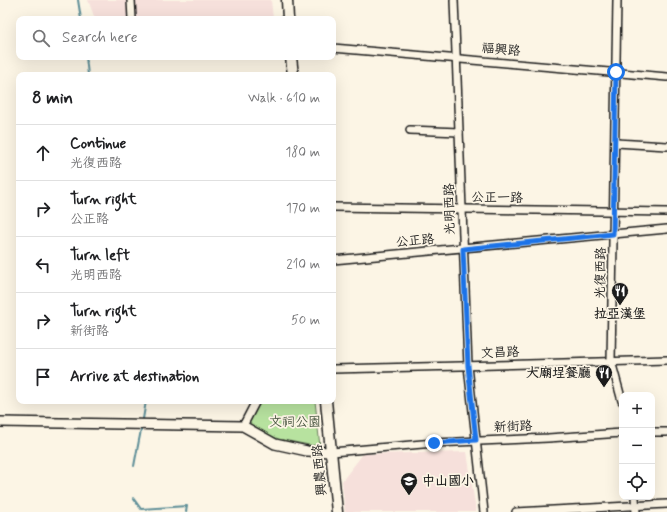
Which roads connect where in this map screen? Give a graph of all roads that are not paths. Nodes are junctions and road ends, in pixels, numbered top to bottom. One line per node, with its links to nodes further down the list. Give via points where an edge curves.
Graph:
1 (131, 0): 5 (street)
2 (287, 0): 6 (main road)
3 (454, 0): 8 (street, 光明西路)
4 (617, 0): 11 (street, 光復西路)
5 (132, 16)
6 (288, 16)
7 (336, 48): 8 (street, 福興路)
8 (456, 58): 11 (street, 福興路); 14 (street, 光明西路)
9 (291, 60): 10 (main road)
10 (293, 72)
11 (616, 72): 12 (street, 福興路); 15 (street, 光復西路)
12 (667, 76)
13 (410, 130): 14 (street)
14 (459, 132): 18 (street, 光明西路)
15 (616, 143): 16 (street); 19 (street, 光復西路)
16 (667, 146)
17 (336, 207): 18 (street, 公正一路)
18 (463, 210): 19 (street, 公正一路); 23 (street, 光明西路)
19 (614, 211): 20 (street); 22 (street, 光復西路)
20 (667, 212)
21 (667, 229): 22 (street, 公正路)
22 (613, 234): 23 (street, 公正路); 26 (street, 光復西路)
23 (463, 249): 24 (street, 公正路); 27 (street, 光明西路)
24 (336, 260)
25 (667, 360): 26 (street, 文昌路)
26 (611, 361): 27 (street, 文昌路); 29 (street, 光復西路)
27 (468, 366): 28 (street, 文昌路); 37 (street, 光明西路)
28 (336, 369)
29 (620, 392)
30 (254, 404): 33 (street)
31 (326, 404): 38 (main road, 興農西路)
32 (0, 422): 33 (street)
33 (243, 426): 38 (street, via 274,444 307,451)
34 (655, 432): 35 (street)
35 (667, 432)
36 (619, 433): 37 (street, 新街路)
37 (476, 440): 38 (street, 新街路); 42 (street, 光明西路)
38 (332, 452): 41 (main road, 興農西路)
39 (667, 504): 40 (street)
40 (635, 509): 43 (street)
41 (337, 512)
42 (484, 512)
43 (516, 512)

